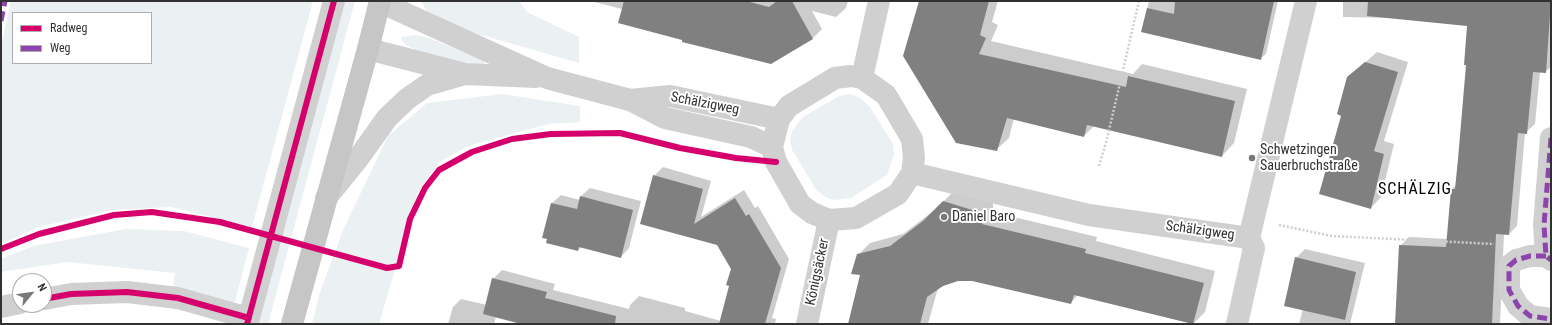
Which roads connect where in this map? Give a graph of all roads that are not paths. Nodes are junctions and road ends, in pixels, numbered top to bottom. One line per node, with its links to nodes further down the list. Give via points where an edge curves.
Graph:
1 (334, 1): 18 (street, via 249,318 178,298 128,292 71,294)
2 (879, 1): 8 (street)
3 (1306, 1): 16 (street, Schälzigweg)
4 (380, 2): 5 (main road); 7 (street)
5 (368, 49): 6 (street); 14 (main road)
6 (465, 74): 7 (street); 14 (street, via 427,86 407,99 387,118 358,160)
7 (547, 78): 9 (street, Schälzigweg)
8 (862, 78): 10 (street, via 835,78 789,106); 13 (street, via 886,95 912,139)
9 (630, 100): 10 (street, Schälzigweg, via 670,96); 12 (street, Schälzigweg, via 665,118 751,137)
10 (779, 119): 12 (street)
11 (1551, 138): 17 (street, via 1544,225)
12 (772, 148): 15 (street, via 776,162 800,204 812,213)
13 (912, 173): 15 (street, via 898,194 856,218); 16 (street, Schälzigweg, via 1090,215)
14 (326, 198): 22 (main road)
15 (829, 220): 23 (street, Königsäcker)
16 (1251, 229): 24 (street, via 1254,248)
17 (1549, 258): 21 (street, via 1530,256 1516,260 1509,266 1509,290 1518,306 1530,316)
18 (52, 298)
19 (12, 305): 20 (street)
20 (1, 307)
21 (1551, 319)
22 (292, 324)
23 (807, 324)
24 (1237, 324)

